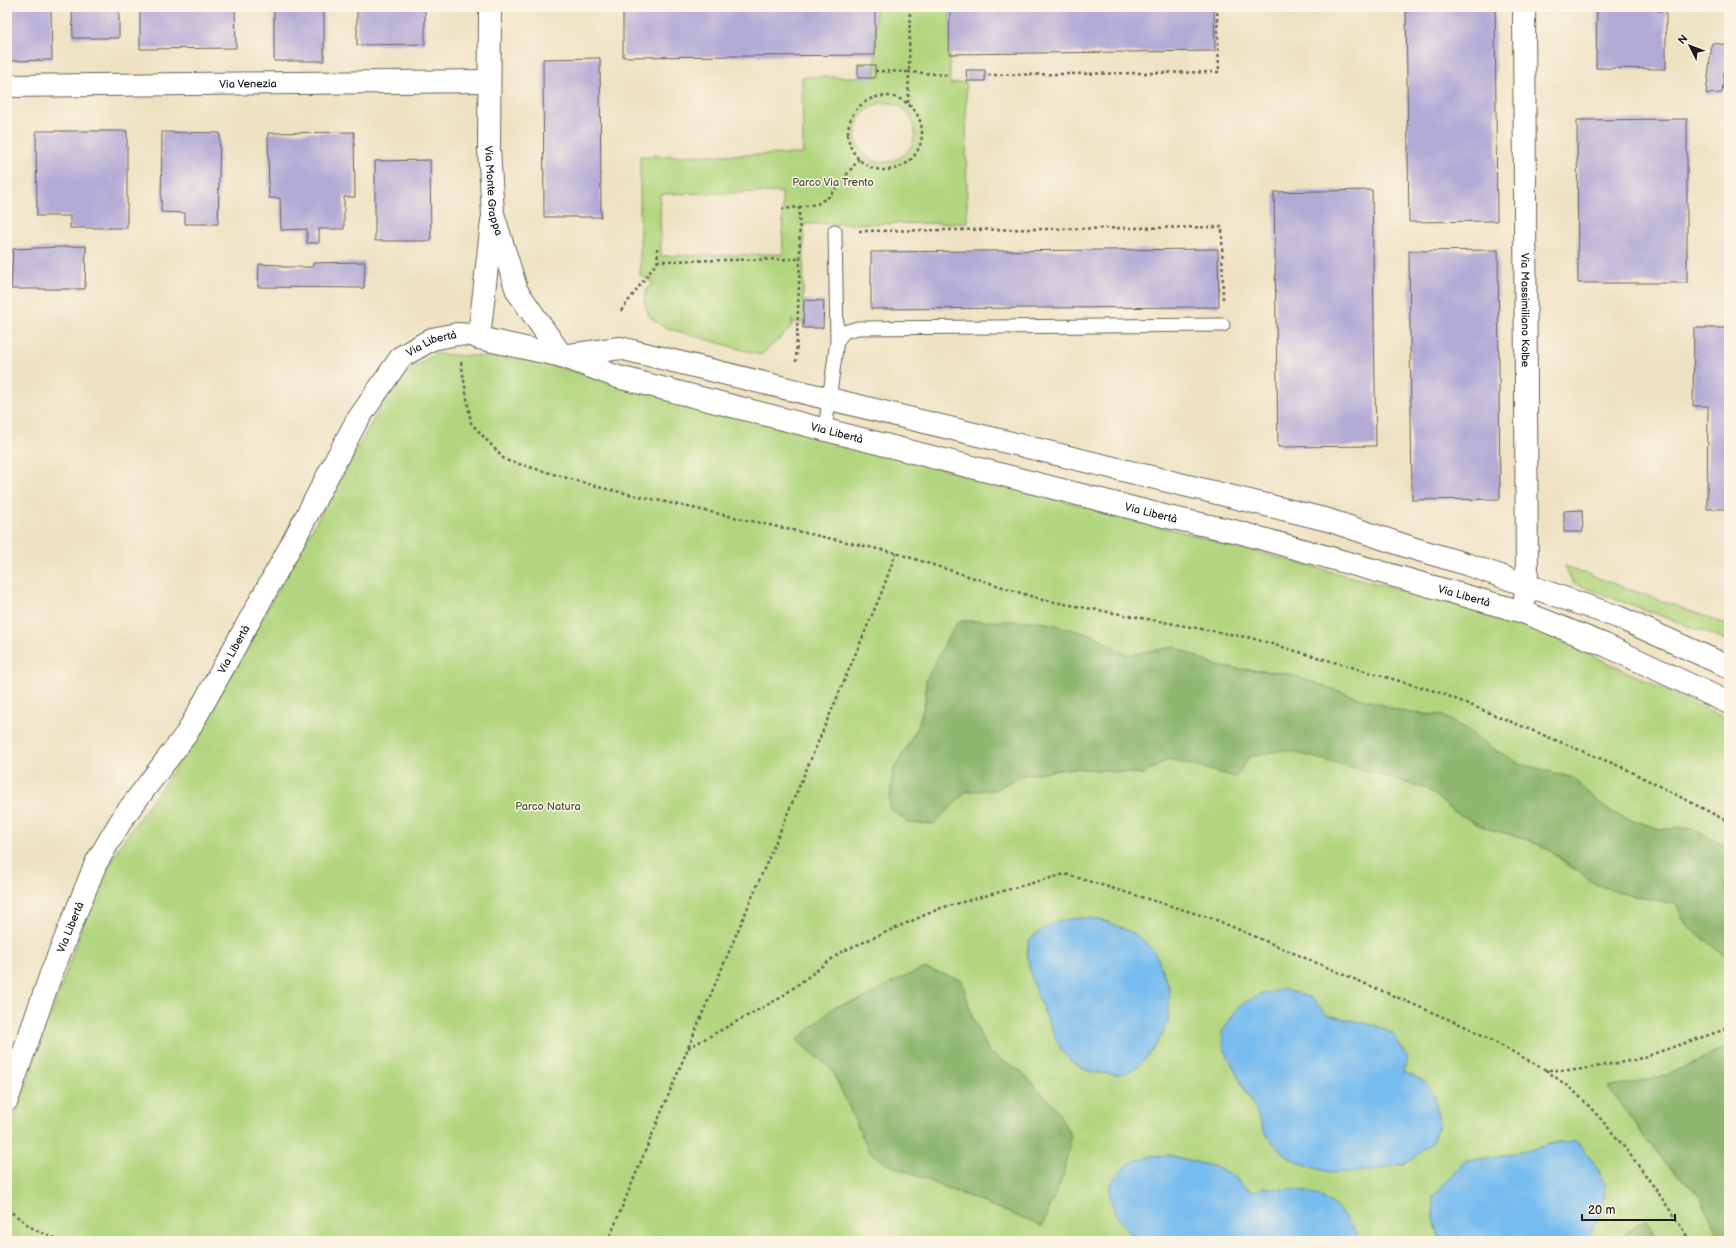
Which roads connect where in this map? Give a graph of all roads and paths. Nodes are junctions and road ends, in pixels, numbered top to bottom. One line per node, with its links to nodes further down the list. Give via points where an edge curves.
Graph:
1 (490, 7): 9 (street, Via Monte Grappa)
2 (910, 7): 6 (path)
3 (1217, 7): 8 (path, via 1219,72)
4 (1524, 7): 30 (street, Via Massimiliano Kolbe)
5 (875, 71): 6 (path)
6 (909, 72): 7 (path); 11 (path)
7 (948, 75)
8 (988, 75)
9 (488, 81): 10 (street, Via Venezia); 15 (street, Via Monte Grappa)
10 (7, 86)
11 (908, 104): 12 (path, via 888,95 876,96 865,101 856,110 850,120 848,137 850,147); 12 (path, via 916,110 923,132 916,155 897,169 886,170 868,167)
12 (859, 159): 13 (path, via 830,196 818,204)
13 (799, 207): 14 (path); 18 (path)
14 (782, 209)
15 (493, 214): 22 (street); 24 (street, Via Monte Grappa, via 517,291)
16 (835, 231): 21 (path, via 1222,227); 23 (lane)
17 (657, 248): 19 (path)
18 (800, 259): 19 (path); 26 (path)
19 (658, 261): 20 (path)
20 (621, 311)
21 (1223, 325): 23 (lane, via 858,328 844,332)
22 (479, 338): 24 (street, Via Libertà); 38 (street, Via Libertà, via 457,334 432,339 401,357 356,422 187,733 124,816 96,863 51,974)
23 (837, 341): 27 (lane)
24 (562, 356): 26 (street, Via Libertà, via 620,348); 28 (street, Via Libertà, via 618,377)
25 (463, 376): 29 (path, via 471,423 505,460 602,488)
26 (795, 390): 27 (street, Via Libertà)
27 (830, 398): 28 (lane); 30 (street, Via Libertà, via 1328,520)
28 (825, 430): 31 (street, Via Libertà, via 1168,517 1238,532)
29 (896, 553): 34 (path, via 1043,600 1251,638 1440,692 1626,769); 36 (path, via 881,594)
30 (1527, 585): 31 (street, Via Massimiliano Kolbe); 32 (street, Via Libertà, via 1618,617)
31 (1523, 612): 33 (street, Via Libertà, via 1605,645)
32 (1729, 667)
33 (1729, 703)
34 (1729, 822)
35 (1729, 1028): 37 (path, via 1635,1060 1576,1070)
36 (688, 1048): 37 (path, via 780,998 842,952 942,908 1065,874 1214,919 1471,1029); 41 (path)
37 (1546, 1070): 42 (path, via 1579,1096 1610,1130 1671,1210)
38 (7, 1100)
39 (7, 1209): 40 (path, via 35,1230)
40 (63, 1241)
41 (608, 1241)
42 (1690, 1241)

